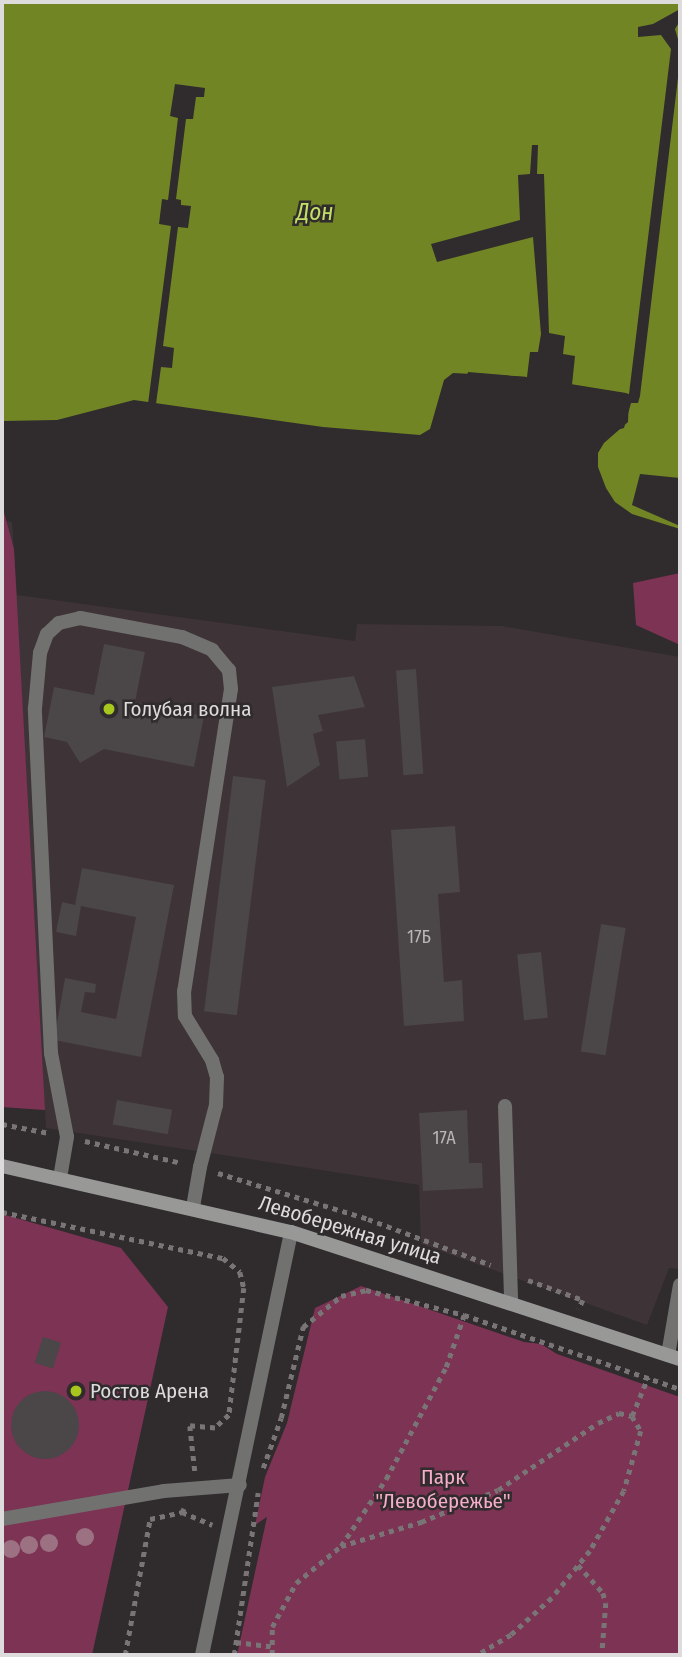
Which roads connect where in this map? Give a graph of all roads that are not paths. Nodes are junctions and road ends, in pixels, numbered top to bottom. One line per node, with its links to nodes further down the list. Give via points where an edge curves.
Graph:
1 (505, 1106): 7 (street)
2 (2, 1166): 3 (main road, Левобережная улица)
3 (60, 1178): 4 (main road, Левобережная улица); 4 (street, via 67,1137 51,1053 35,708 40,653 47,634 59,623 80,618 182,637 212,650 229,670 231,689 184,991 185,1016 218,1077)
4 (193, 1208): 5 (main road, Левобережная улица)
5 (291, 1232): 7 (main road, Левобережная улица); 9 (street)
6 (680, 1284): 8 (street)
7 (511, 1302): 8 (main road, Левобережная улица)
8 (674, 1357)
9 (240, 1485): 10 (street, via 164,1491); 11 (street)
10 (2, 1519)
11 (202, 1655)

